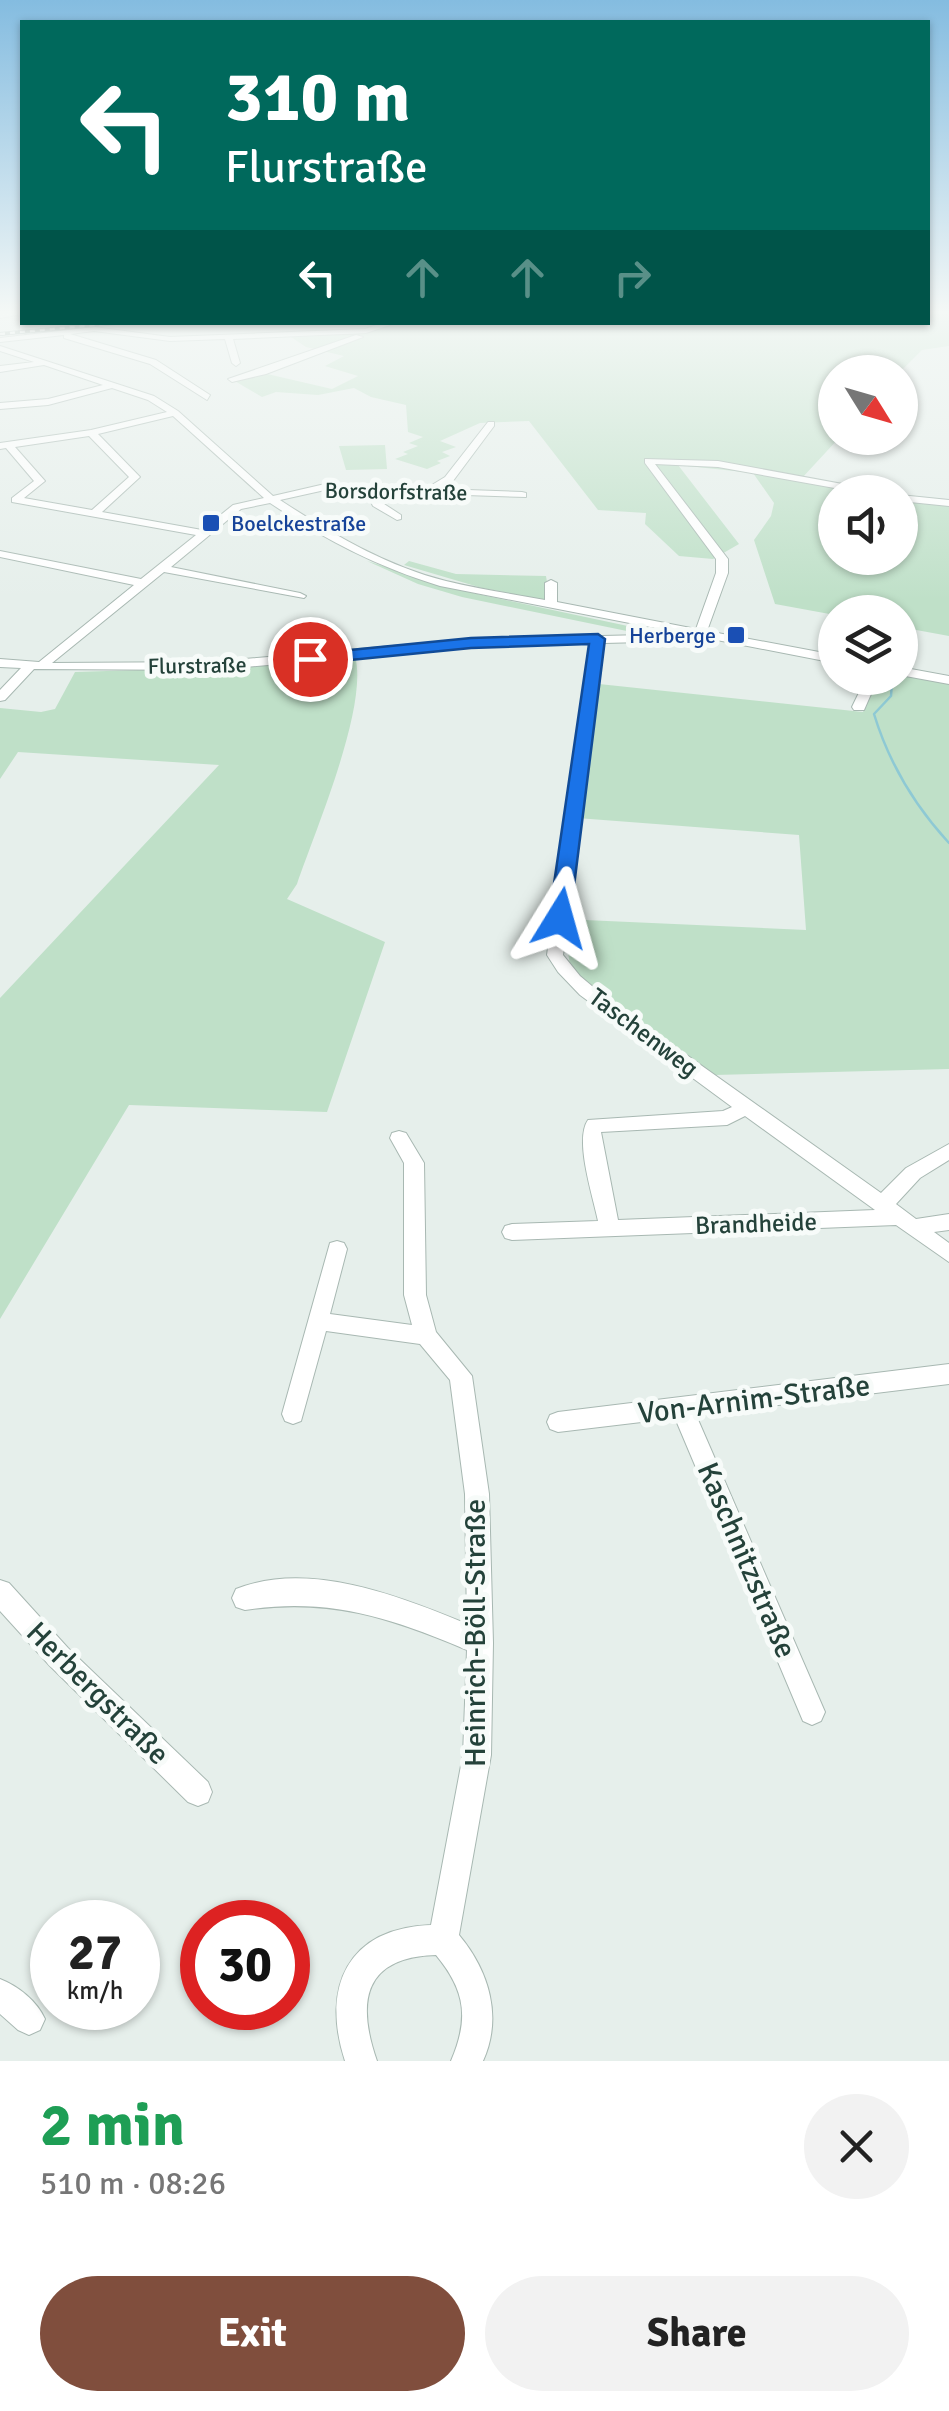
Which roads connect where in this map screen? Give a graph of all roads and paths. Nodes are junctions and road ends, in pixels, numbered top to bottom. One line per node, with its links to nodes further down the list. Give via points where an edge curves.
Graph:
1 (166, 407): 2 (street)
2 (175, 413): 4 (street); 10 (street)
3 (491, 424): 8 (street, via 449,479)
4 (91, 433): 5 (street); 13 (street, via 136,477)
5 (4, 445): 13 (street, via 40,481 16,500)
6 (818, 482): 22 (street, via 718,464 648,461 722,559)
7 (370, 489): 8 (street, Borsdorfstraße); 10 (street, Borsdorfstraße, via 325,487); 14 (street, via 377,504)
8 (431, 490): 9 (street, Borsdorfstraße)
9 (522, 495)
10 (270, 499): 15 (street, via 237,507); 21 (street, via 327,536 397,568)
11 (918, 500): 12 (street)
12 (949, 503)
13 (94, 514): 15 (street)
14 (396, 517)
15 (203, 533): 17 (street)
16 (3, 556): 18 (street)
17 (161, 568): 18 (street); 20 (street)
18 (142, 583): 26 (street)
19 (552, 583): 21 (street)
20 (300, 596)
21 (551, 606): 22 (street)
22 (696, 633): 23 (street, Flurstraße); 24 (street)
23 (598, 639): 26 (street, Flurstraße, via 263,664); 32 (street, Taschenweg, via 555,955 589,992)
24 (818, 656)
25 (0, 662): 26 (street, Flurstraße)
26 (37, 665): 30 (street)
27 (918, 674): 28 (street)
28 (949, 680)
29 (865, 695): 31 (street)
30 (0, 697)
31 (860, 707)
32 (744, 1108): 35 (street, Taschenweg); 38 (street, via 727,1118 595,1125 592,1144)
33 (399, 1138): 43 (street, Heinrich-Böll-Straße, via 414,1163 412,1258)
34 (949, 1151): 35 (street, via 913,1173)
35 (884, 1204): 36 (street, Taschenweg)
36 (907, 1222): 37 (street, Brandheide); 38 (street, Brandheide); 41 (street, Taschenweg)
37 (949, 1222)
38 (610, 1228): 39 (street, Brandheide)
39 (512, 1232)
40 (336, 1248): 42 (street)
41 (949, 1254)
42 (318, 1321): 43 (street); 46 (street)
43 (426, 1336): 50 (street, Heinrich-Böll-Straße, via 461,1376 477,1494)
44 (949, 1374): 45 (street, Von-Arnim-Straße)
45 (682, 1408): 47 (street, Von-Arnim-Straße); 51 (street, Kaschnitzstraße)
46 (292, 1414)
47 (558, 1422)
48 (0, 1592): 52 (street, Herbergstraße)
49 (246, 1598): 50 (street, via 316,1592 388,1603)
50 (480, 1642): 53 (street, Heinrich-Böll-Straße, via 477,1755)
51 (812, 1712)
52 (198, 1792)
53 (443, 1940): 56 (street, via 475,1988 479,2023); 57 (street, via 393,1944 368,1959 352,1986 351,2026)
54 (0, 1994): 55 (street)
55 (29, 2019)
56 (472, 2059)
57 (360, 2061)

